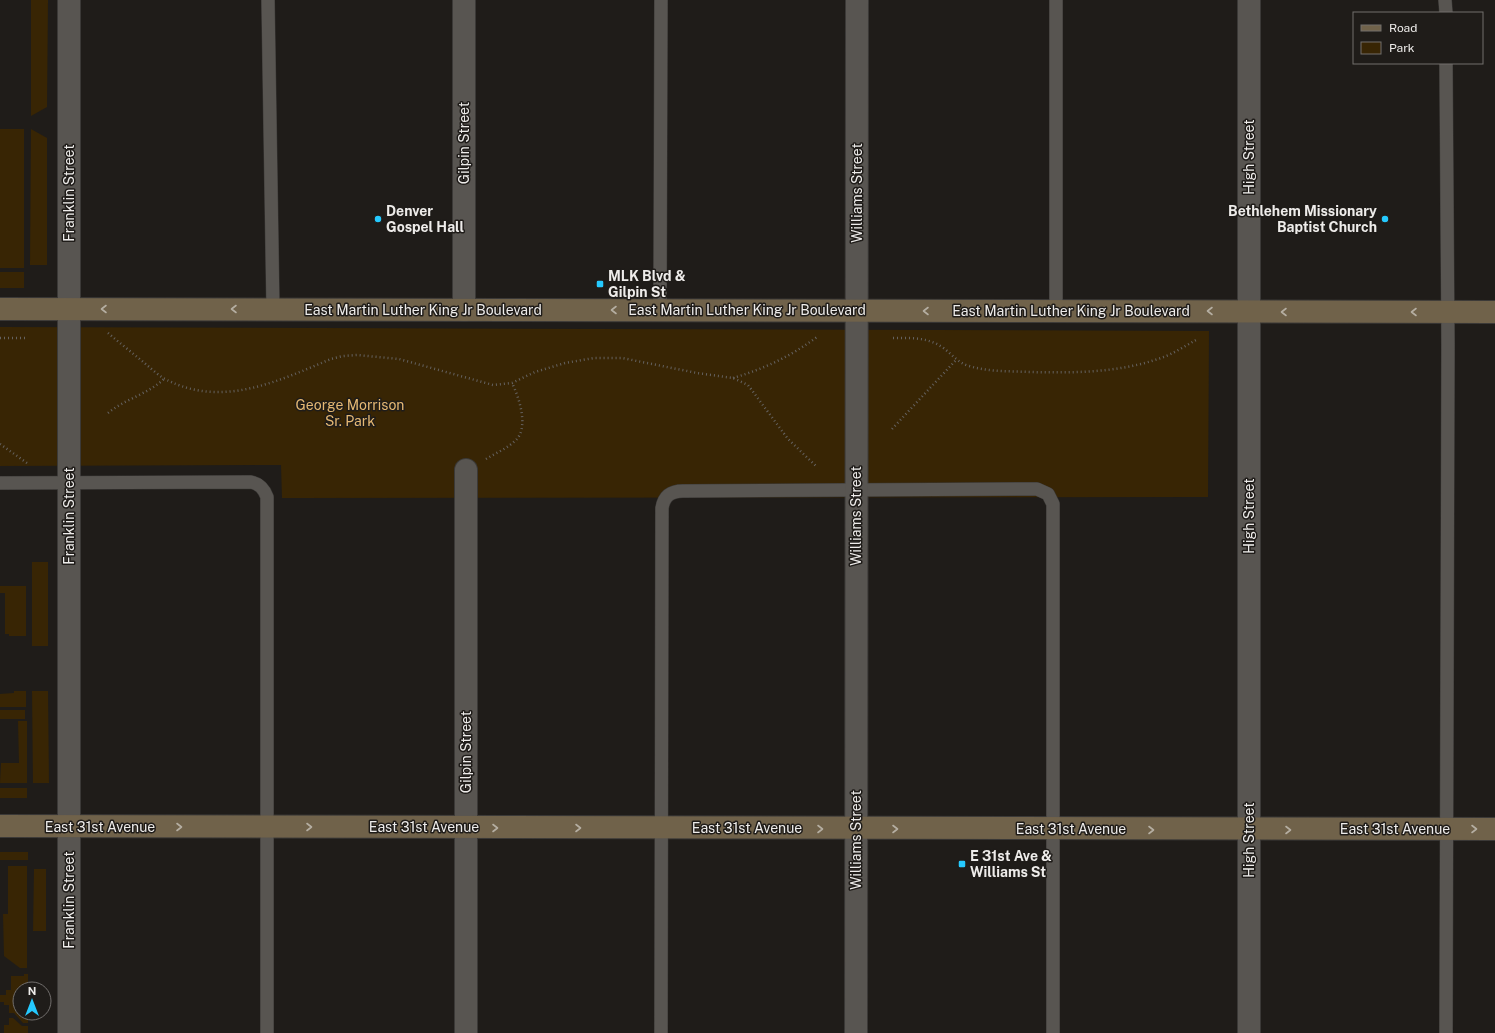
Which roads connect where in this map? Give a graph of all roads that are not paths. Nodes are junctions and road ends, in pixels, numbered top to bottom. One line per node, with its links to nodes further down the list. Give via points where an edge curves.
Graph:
1 (69, 0): 12 (street, Franklin Street)
2 (268, 0): 13 (lane)
3 (464, 0): 14 (street, Gilpin Street)
4 (660, 0): 15 (lane)
5 (857, 0): 16 (street, Williams Street)
6 (1056, 0): 17 (lane)
7 (1249, 0): 18 (street, High Street)
8 (1446, 0): 9 (lane)
9 (1446, 12)
10 (1446, 64): 19 (lane)
11 (0, 309): 12 (main road, East Martin Luther King Jr Boulevard)
12 (68, 309): 13 (main road, East Martin Luther King Jr Boulevard, one-way to 12); 23 (street, Franklin Street)
13 (273, 310): 14 (main road, East Martin Luther King Jr Boulevard)
14 (464, 310): 15 (main road, East Martin Luther King Jr Boulevard, one-way to 14)
15 (660, 310): 16 (main road, East Martin Luther King Jr Boulevard)
16 (856, 311): 17 (main road, East Martin Luther King Jr Boulevard, one-way to 16); 24 (street, Williams Street)
17 (1056, 311): 18 (main road, East Martin Luther King Jr Boulevard, one-way to 17)
18 (1249, 311): 19 (main road, East Martin Luther King Jr Boulevard, one-way to 18); 34 (street, High Street)
19 (1448, 312): 20 (main road, East Martin Luther King Jr Boulevard); 32 (lane)
20 (1495, 312)
21 (466, 470): 28 (street, Gilpin Street)
22 (0, 483): 23 (lane)
23 (68, 483): 26 (street, Franklin Street); 27 (lane, via 251,482 262,487 265,492)
24 (856, 490): 29 (lane, via 676,491 663,503); 30 (street, Williams Street); 31 (lane, via 1037,488 1048,494 1051,499)
25 (0, 826): 26 (main road, East 31st Avenue)
26 (69, 826): 27 (main road, East 31st Avenue, one-way to 27); 35 (street, Franklin Street)
27 (267, 827): 28 (main road, East 31st Avenue, one-way to 28); 36 (lane)
28 (466, 828): 29 (main road, East 31st Avenue, one-way to 29); 37 (street, Gilpin Street)
29 (661, 828): 30 (main road, East 31st Avenue, one-way to 30); 38 (lane)
30 (856, 829): 31 (main road, East 31st Avenue, one-way to 31); 39 (street, Williams Street)
31 (1053, 829): 34 (main road, East 31st Avenue, one-way to 34); 40 (lane)
32 (1447, 829): 33 (main road, East 31st Avenue, one-way to 33); 34 (main road, East 31st Avenue, one-way to 32); 42 (lane)
33 (1495, 829)
34 (1249, 830): 41 (street, High Street)
35 (69, 1033)
36 (267, 1033)
37 (466, 1033)
38 (661, 1033)
39 (856, 1033)
40 (1053, 1033)
41 (1249, 1033)
42 (1446, 1033)

